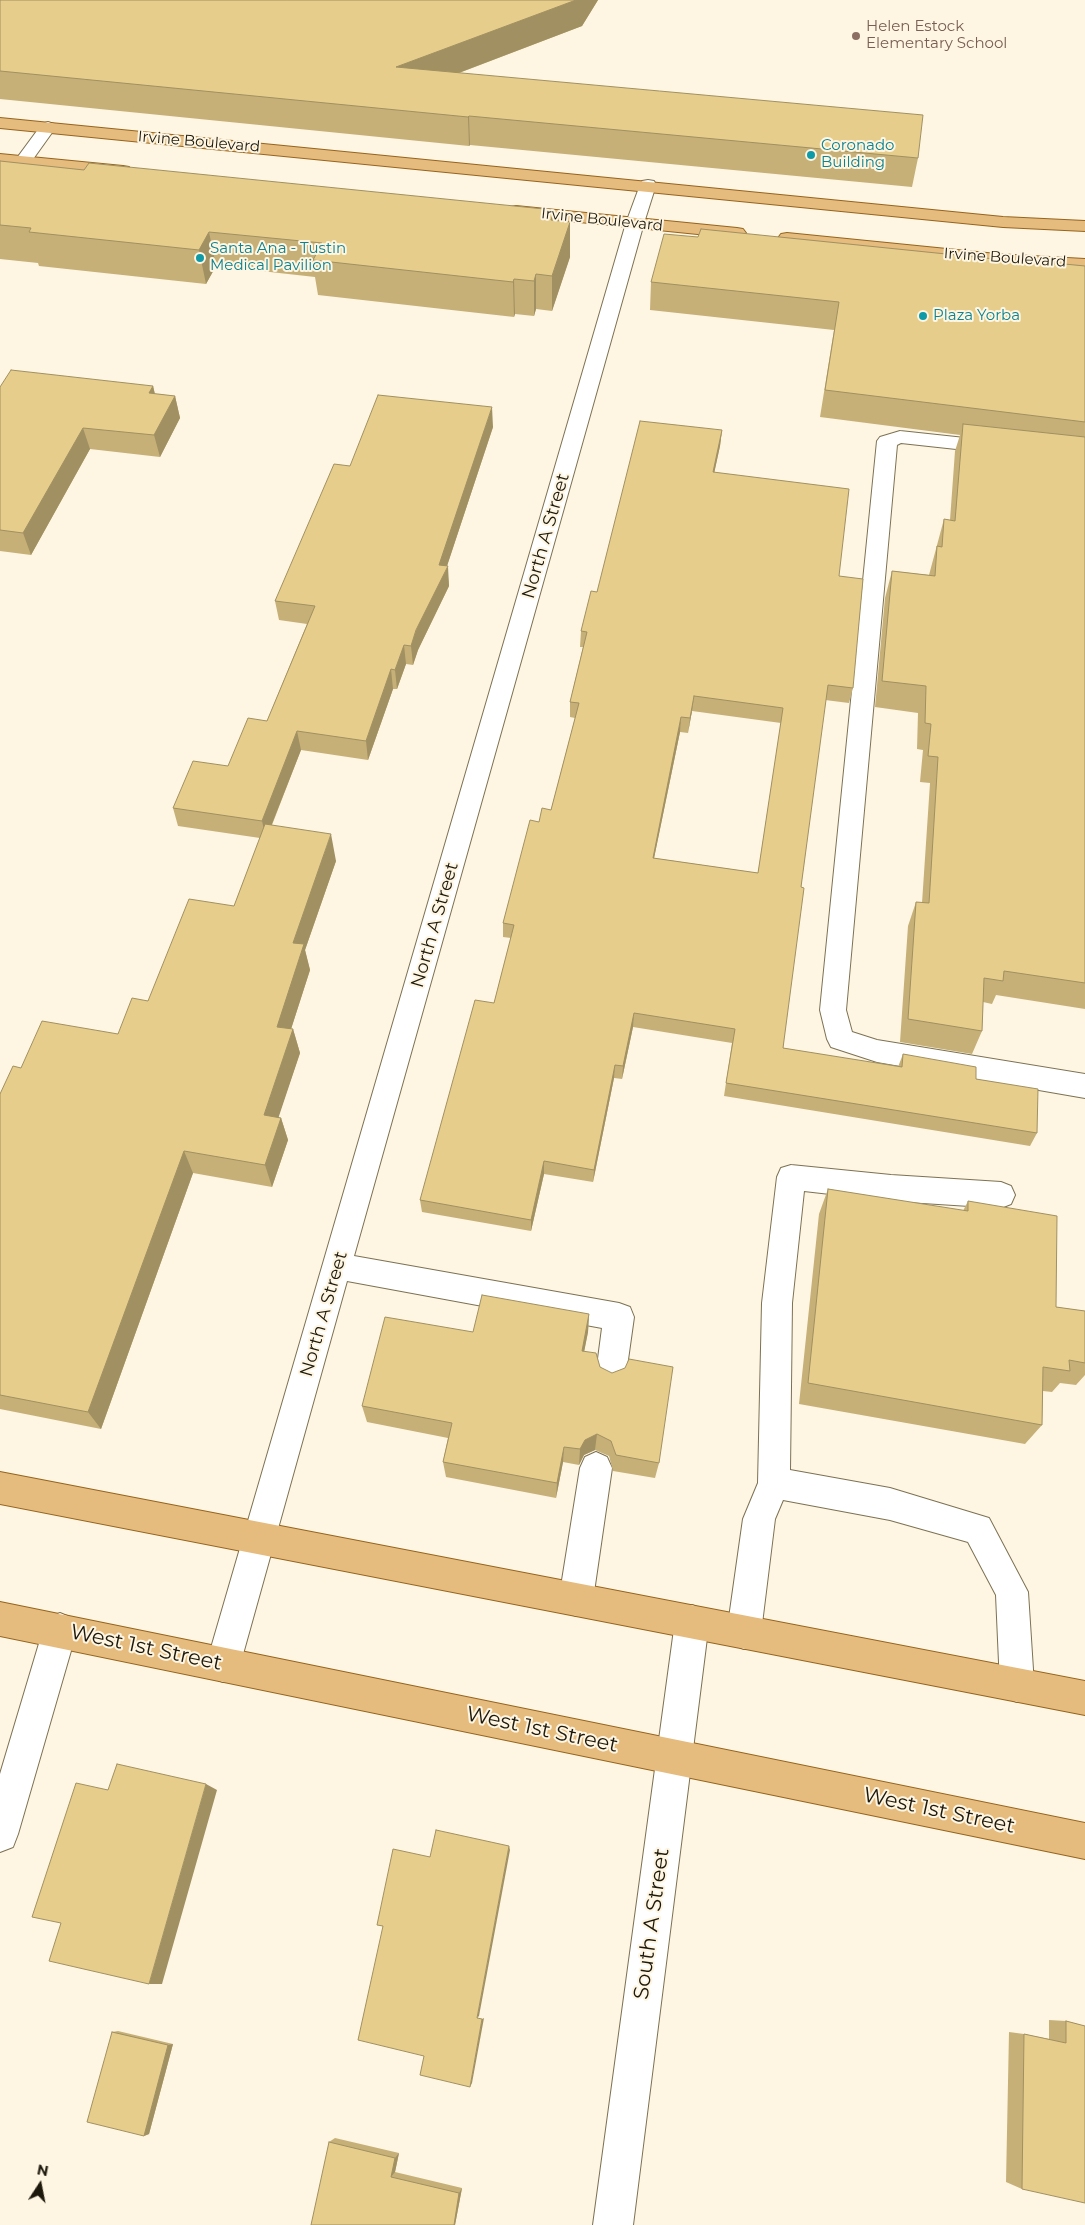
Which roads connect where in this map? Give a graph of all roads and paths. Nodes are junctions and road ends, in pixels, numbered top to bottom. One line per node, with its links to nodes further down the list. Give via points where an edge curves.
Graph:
1 (0, 123): 2 (main road, Irvine Boulevard)
2 (48, 128): 4 (street); 6 (main road, Irvine Boulevard)
3 (0, 159): 4 (main road)
4 (23, 161): 5 (main road); 7 (street)
5 (140, 173)
6 (648, 185): 9 (street, North A Street); 10 (main road, Irvine Boulevard, via 993,221)
7 (0, 193)
8 (500, 210): 9 (main road, Irvine Boulevard)
9 (635, 223): 11 (main road, Irvine Boulevard); 17 (street, North A Street)
10 (1085, 226)
11 (753, 235)
12 (772, 237): 13 (main road, Irvine Boulevard, via 997,259)
13 (1085, 264)
14 (1017, 450): 15 (street, via 900,437 887,442 833,1010 840,1039 877,1051)
15 (1085, 1086)
16 (1001, 1195): 20 (street, via 792,1177 777,1303)
17 (337, 1266): 18 (street, via 619,1317); 22 (street, North A Street)
18 (610, 1374)
19 (596, 1468): 23 (street)
20 (774, 1484): 27 (street, via 759,1519); 29 (street, via 890,1504 978,1529 1012,1592)
21 (0, 1488): 22 (main road)
22 (259, 1538): 23 (main road); 28 (street, North A Street)
23 (576, 1599): 25 (main road)
24 (0, 1619): 26 (main road, West 1st Street)
25 (692, 1622): 27 (main road); 31 (street, South A Street)
26 (60, 1630): 28 (main road, West 1st Street); 32 (street)
27 (744, 1632): 29 (main road)
28 (223, 1665): 31 (main road, West 1st Street)
29 (1018, 1685): 30 (main road)
30 (1085, 1698)
31 (674, 1757): 33 (main road, West 1st Street); 34 (street, South A Street)
32 (0, 1834)
33 (1085, 1841)
34 (613, 2225)

